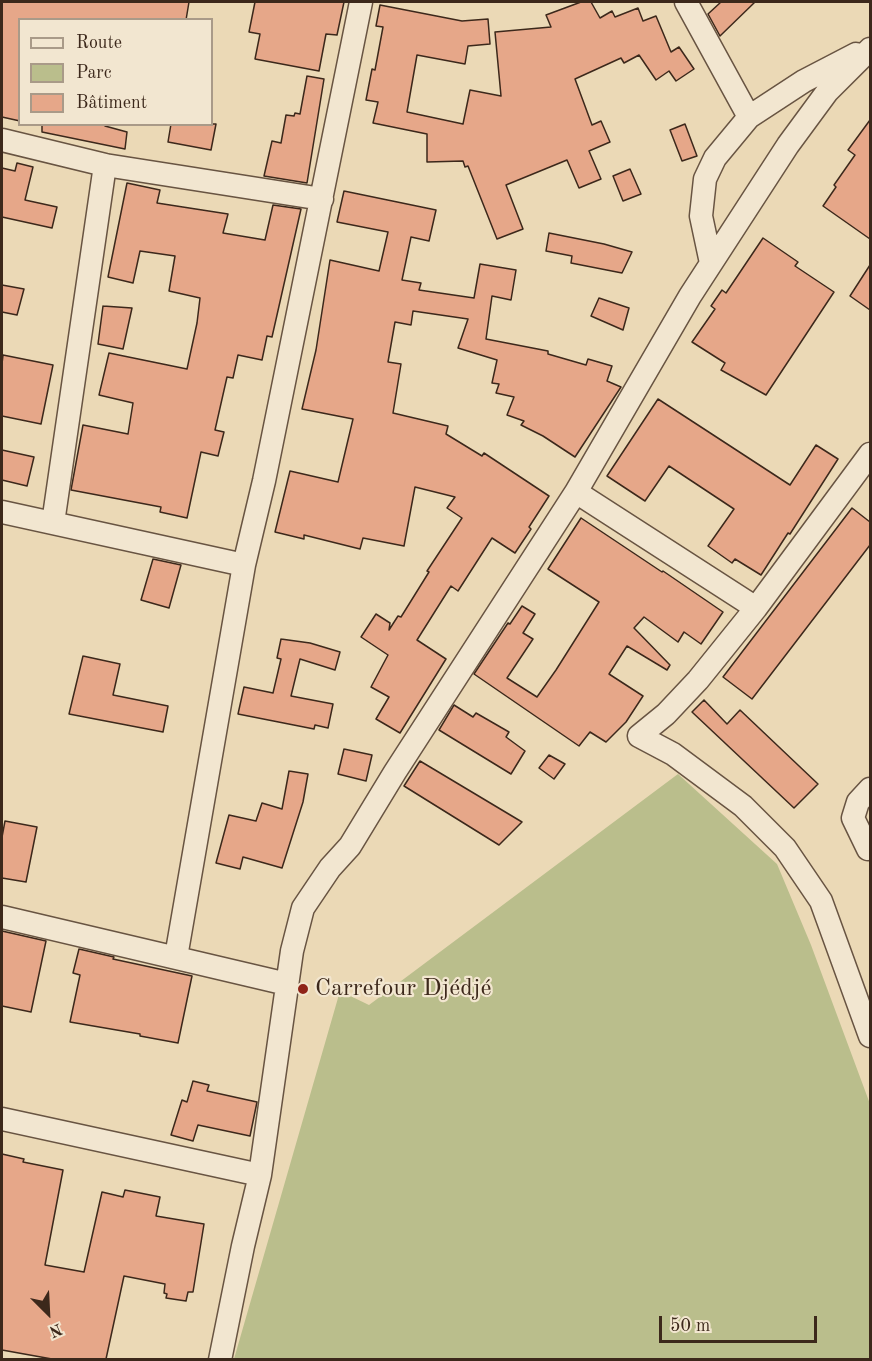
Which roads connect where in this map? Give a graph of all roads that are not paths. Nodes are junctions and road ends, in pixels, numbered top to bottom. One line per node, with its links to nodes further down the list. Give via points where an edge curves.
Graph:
1 (361, 2): 7 (street)
2 (686, 2): 4 (street)
3 (870, 47): 4 (street, via 804,81); 8 (street, via 827,92)
4 (749, 117): 8 (street, via 715,158 705,179 700,216)
5 (2, 140): 6 (street)
6 (105, 165): 7 (street); 12 (street)
7 (322, 199): 13 (street)
8 (711, 263): 10 (street)
9 (870, 454): 14 (street)
10 (576, 492): 14 (street); 19 (street, via 350,846 303,908)
11 (2, 512): 12 (street)
12 (53, 523): 13 (street)
13 (244, 565): 18 (street)
14 (756, 608): 20 (street, via 698,680 639,736 673,754 743,806 786,848 821,902)
15 (870, 789): 16 (street, via 858,801 853,818)
16 (868, 849)
17 (2, 917): 18 (street)
18 (176, 957): 19 (street)
19 (287, 984): 22 (street)
20 (870, 1036)
21 (2, 1119): 22 (street)
22 (260, 1175): 23 (street)
23 (220, 1359)

